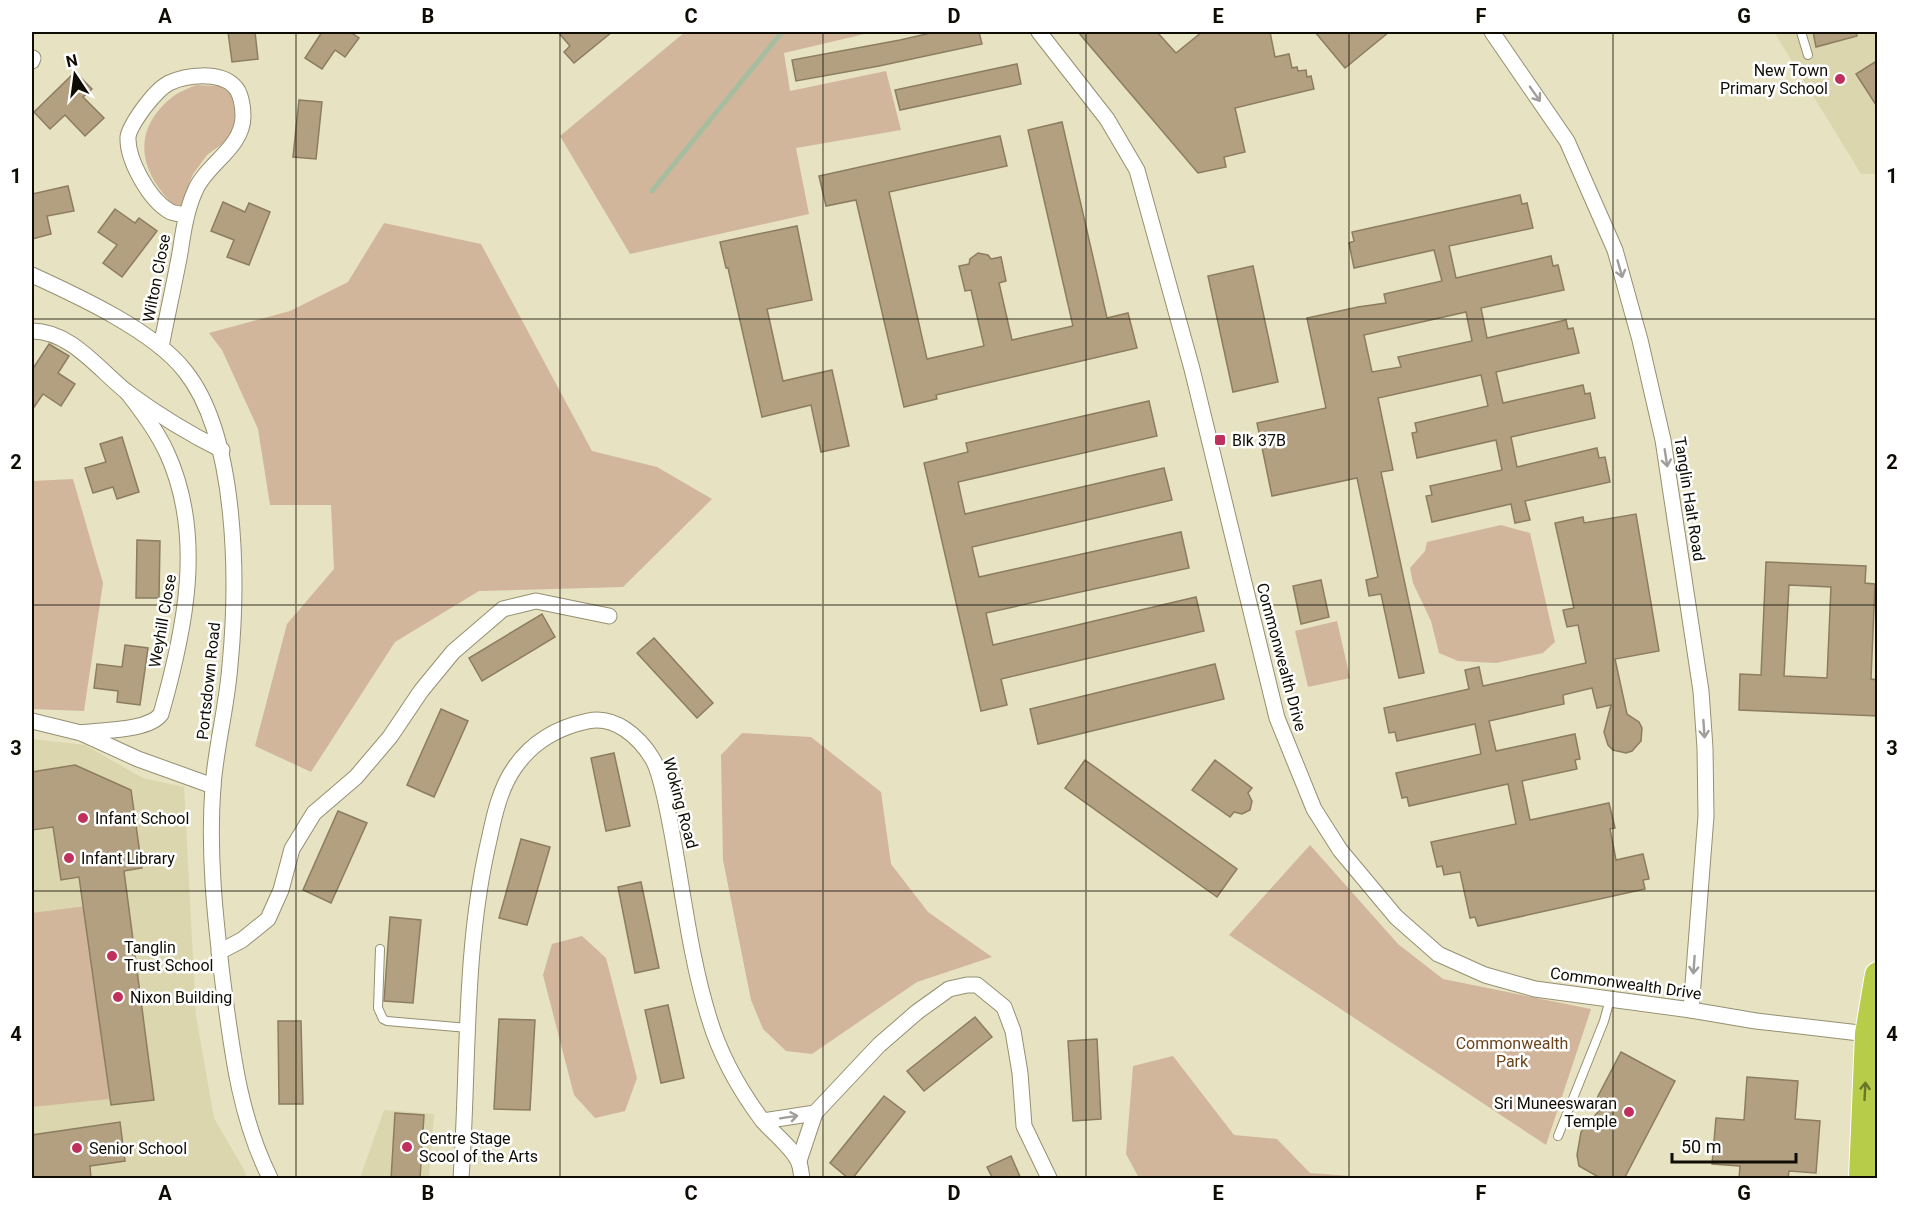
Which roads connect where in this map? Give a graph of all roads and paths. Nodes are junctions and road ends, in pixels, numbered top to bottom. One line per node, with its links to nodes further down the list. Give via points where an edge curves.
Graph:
1 (1039, 32): 18 (street, Commonwealth Drive, via 1107,119 1137,170 1192,369 1277,718 1314,809 1340,850 1396,917 1438,954 1485,975 1535,989)
2 (1492, 32): 19 (street, Tanglin Halt Road, one-way to 19, via 1567,141 1615,250 1663,440 1701,691 1705,748 1706,816)
3 (1801, 32): 4 (lane)
4 (1808, 55)
5 (187, 215): 5 (street, Wilton Close, via 171,212 156,199 133,163 128,135 153,96 167,84 204,76 222,79 235,86 241,99 242,128 195,189); 8 (street, Wilton Close)
6 (32, 275): 8 (street, Portsdown Road, via 81,298)
7 (32, 332): 9 (street, Weyhill Close, via 58,338 78,350)
8 (161, 347): 10 (street, Portsdown Road, via 184,369 202,395)
9 (127, 392): 10 (street, Weyhill Close, via 190,434); 13 (street, Weyhill Close, via 168,454 186,521 189,578 161,714 152,722 137,726)
10 (222, 450): 14 (street, Portsdown Road, via 233,604 231,664)
11 (609, 616): 16 (street, via 536,601 503,609 453,652 356,777 314,813 292,849 268,919 243,940)
12 (32, 722): 13 (street, Weyhill Close)
13 (81, 733): 14 (street, Weyhill Close)
14 (213, 786): 16 (street, Portsdown Road, via 212,890)
15 (380, 949): 20 (lane, via 378,1008 382,1019)
16 (219, 952): 26 (street, Portsdown Road, via 233,1064 244,1113)
17 (1878, 975): 21 (highway)
18 (1610, 999): 19 (street, Commonwealth Drive); 24 (lane)
19 (1691, 1010): 21 (street, Commonwealth Drive)
20 (468, 1028): 23 (street, Woking Road, via 472,938 482,869 496,808 514,767 538,741 564,727 596,719 615,723 633,734 653,759 668,813 693,958 709,1020 736,1083); 27 (street, Woking Road)
21 (1868, 1034): 30 (highway, one-way to 21)
22 (815, 1113): 23 (street, one-way to 22); 25 (street); 29 (street, via 917,1012 949,989 977,985 1004,1007 1014,1031 1024,1126)
23 (763, 1121): 25 (street, Woking Road)
24 (1558, 1136)
25 (799, 1161): 28 (street)
26 (270, 1179)
27 (461, 1179)
28 (802, 1179)
29 (1049, 1179)
30 (1862, 1179)

